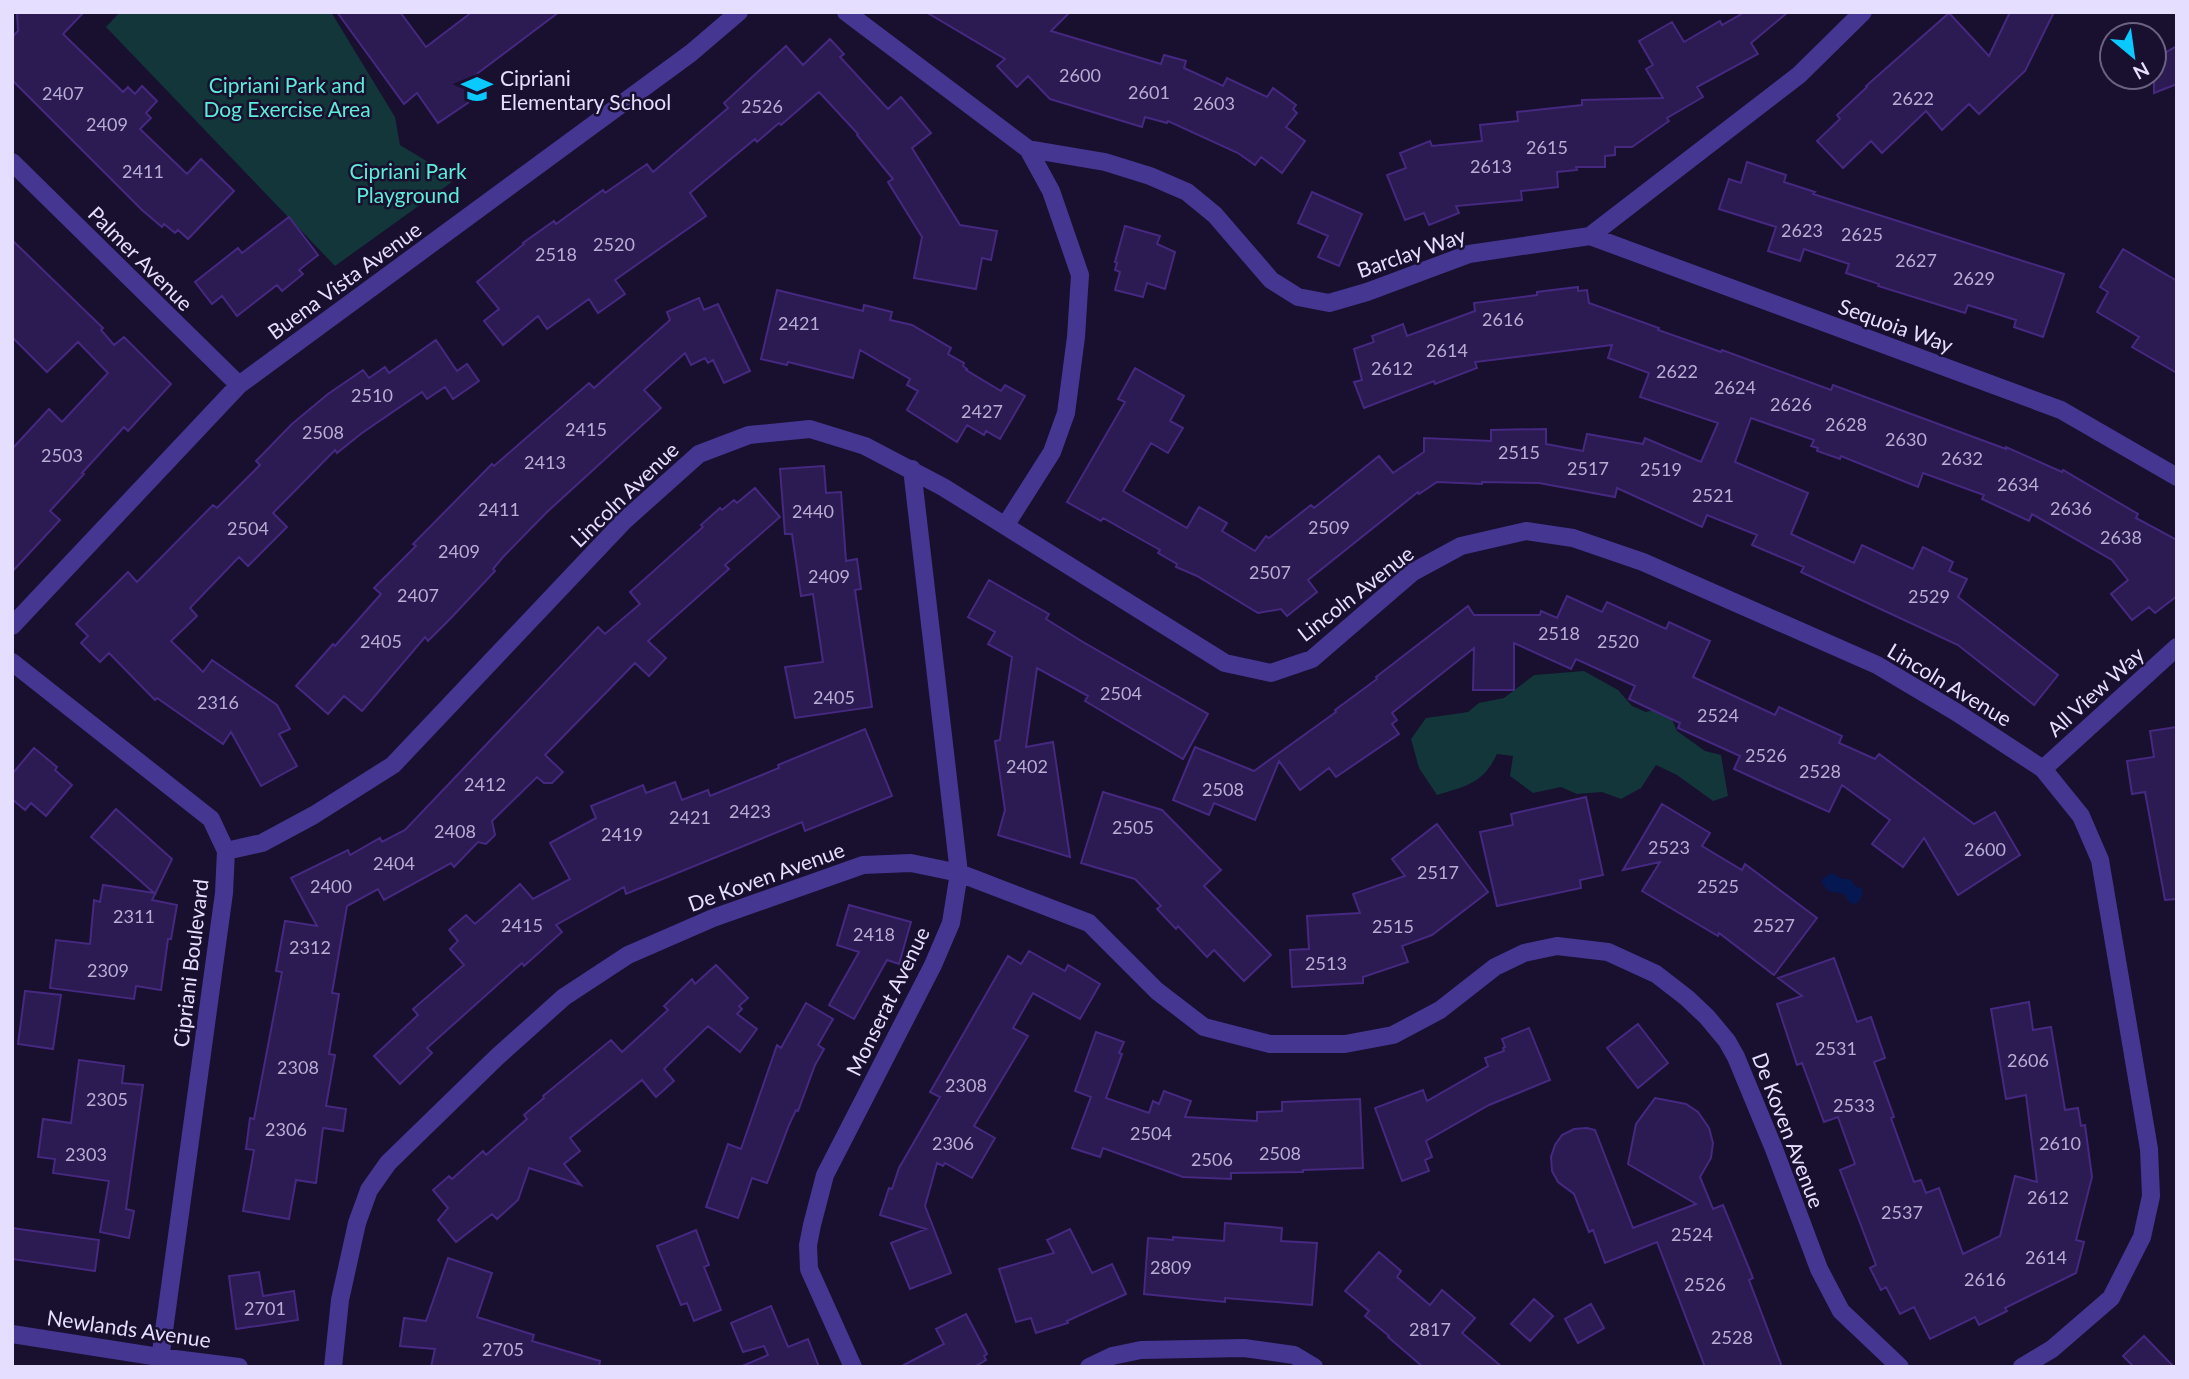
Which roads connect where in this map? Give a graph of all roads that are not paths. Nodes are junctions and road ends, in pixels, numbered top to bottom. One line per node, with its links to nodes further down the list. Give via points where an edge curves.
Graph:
1 (739, 12): 7 (street, Buena Vista Avenue, via 691,53)
2 (846, 12): 4 (street)
3 (1863, 12): 6 (street, Barclay Way, via 1799,75)
4 (1028, 149): 6 (street, Barclay Way, via 1105,162 1187,192 1215,215 1271,280 1298,297 1329,303 1469,254); 10 (street, via 1051,191 1080,275 1066,413 1052,452)
5 (12, 162): 7 (street, Palmer Avenue)
6 (1590, 236): 9 (street, Sequoia Way, via 2061,410)
7 (239, 385): 11 (street, Buena Vista Avenue)
8 (912, 469): 10 (street, Lincoln Avenue); 15 (street, Lincoln Avenue, via 865,446 810,429 749,435 699,454 624,521 393,765 262,843); 16 (street, Monserat Avenue)
9 (2177, 477)
10 (1005, 526): 14 (street, Lincoln Avenue, via 1225,663 1271,673 1312,659 1413,572 1461,546 1526,531 1573,538 1643,562 1877,665)
11 (12, 626)
12 (2177, 647): 14 (street, All View Way)
13 (12, 662): 15 (street, Cipriani Boulevard, via 211,819)
14 (2043, 769): 25 (street, Lincoln Avenue, via 2081,816 2100,860 2149,1149 2151,1196 2142,1237 2111,1298 2052,1349)
15 (226, 851): 18 (street, Cipriani Boulevard)
16 (959, 873): 20 (street, De Koven Avenue, via 911,863 863,865 713,918 628,955 564,997 388,1163 369,1190 340,1300); 21 (street, Monserat Avenue, via 947,934 825,1175 812,1225 808,1269); 24 (street, De Koven Avenue, via 1088,923 1157,991 1204,1027 1270,1044 1345,1044 1393,1035 1440,1010 1495,967 1524,953 1557,946 1608,952 1656,974 1687,998 1727,1041 1835,1300)
17 (12, 1334): 18 (street, Newlands Avenue)
18 (159, 1362): 19 (street, Newlands Avenue)
19 (239, 1367)
20 (332, 1367)
21 (853, 1367)
22 (1089, 1367): 23 (street, via 1142,1350 1244,1348 1294,1355)
23 (1314, 1367)
24 (1900, 1367)
25 (2022, 1367)

